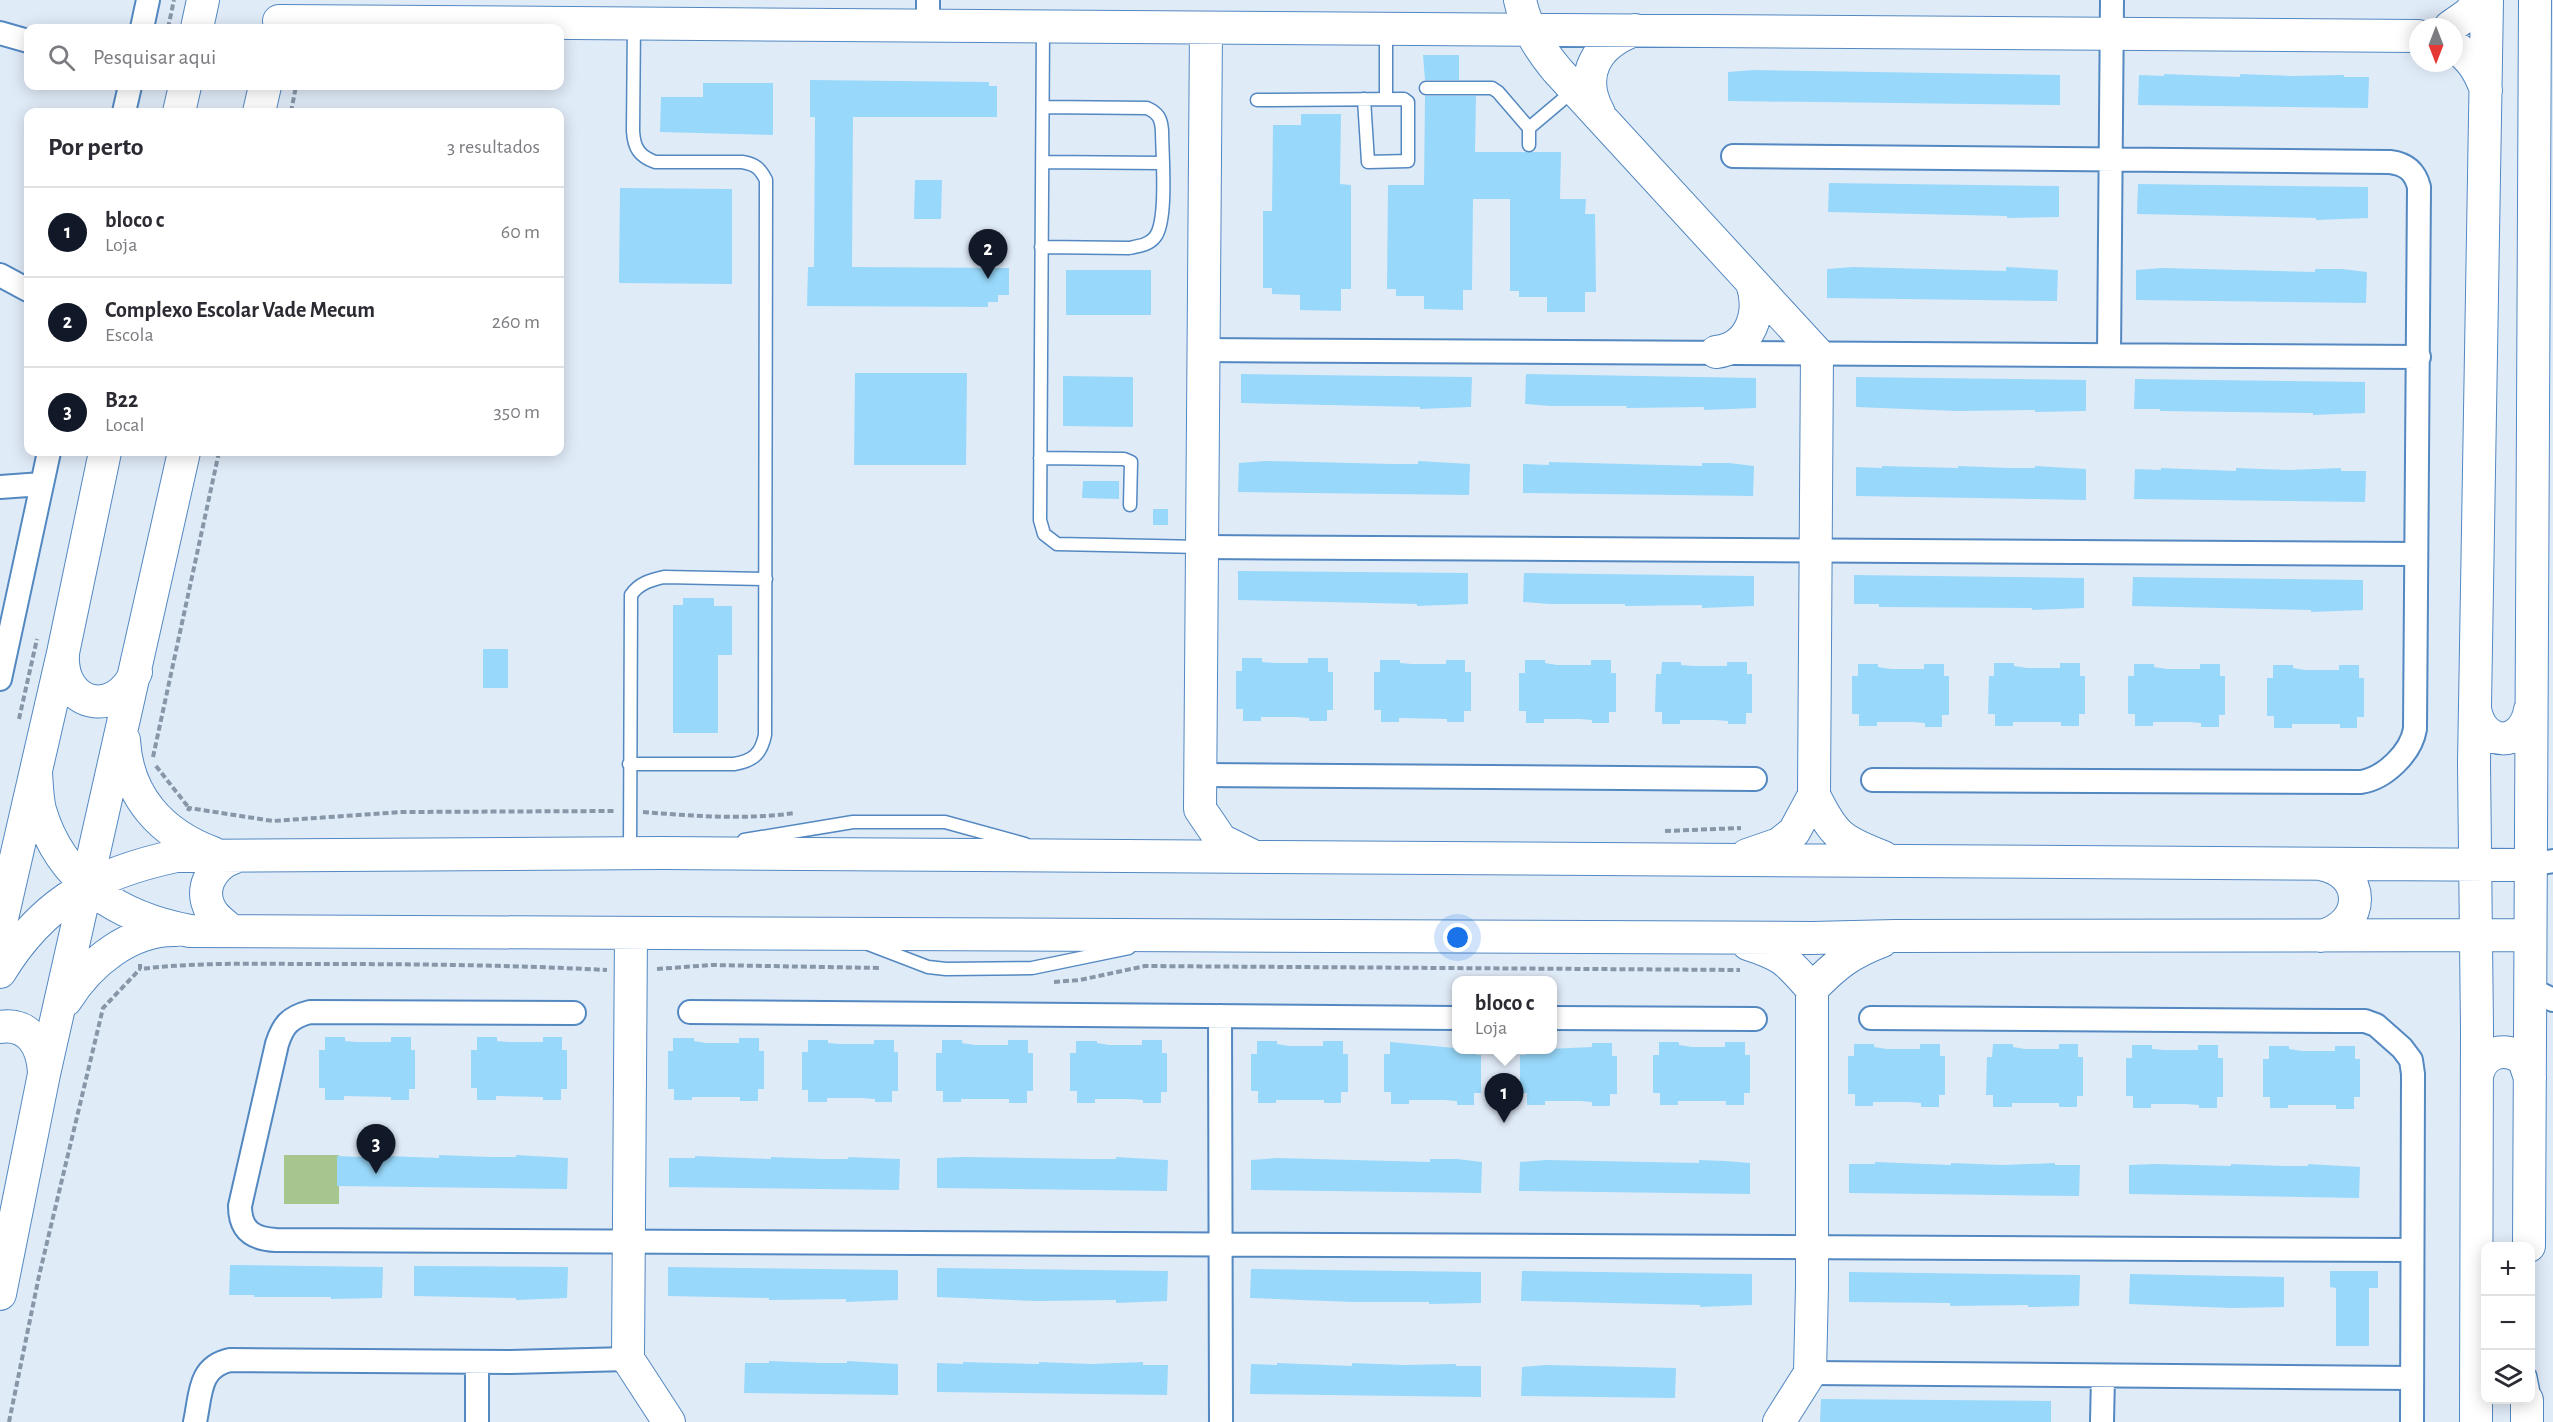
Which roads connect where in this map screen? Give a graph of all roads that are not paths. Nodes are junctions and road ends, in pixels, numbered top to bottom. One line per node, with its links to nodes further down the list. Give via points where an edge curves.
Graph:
1 (148, 0): 12 (street)
2 (203, 0): 13 (street)
3 (2112, 0): 19 (street)
4 (2478, 0): 10 (street)
5 (2487, 0): 29 (street)
6 (2535, 0): 23 (street)
7 (928, 13): 11 (street); 14 (street)
8 (1524, 14): 16 (street); 17 (street); 25 (street, via 1538,46)
9 (280, 16): 11 (street)
10 (2463, 19)
11 (634, 23): 62 (lane, via 633,131 638,151 655,162 753,164 766,180)
12 (143, 24)
13 (198, 24)
14 (1043, 27): 15 (street); 33 (lane)
15 (1206, 28): 16 (street); 47 (street)
16 (1386, 28): 31 (lane)
17 (1635, 30): 19 (street); 37 (street, via 1618,36 1593,63 1589,81 1592,100)
18 (0, 33): 21 (street)
19 (2111, 33): 20 (street); 41 (street)
20 (2409, 36)
21 (24, 40)
22 (2463, 52): 29 (street, via 2480,74)
23 (2544, 76): 45 (street)
24 (1426, 88): 38 (lane, via 1491,88)
25 (1575, 89): 37 (street); 38 (lane)
26 (129, 90): 34 (street)
27 (184, 90): 35 (street)
28 (264, 90): 36 (street)
29 (2486, 92): 66 (street)
30 (1364, 99): 31 (lane); 31 (lane, via 1368,162 1405,163 1408,102); 32 (lane)
31 (1386, 99)
32 (1257, 100)
33 (1043, 107): 42 (lane); 43 (lane, via 1147,108 1161,121)
34 (125, 108)
35 (180, 108)
36 (260, 108)
37 (1601, 117): 46 (street)
38 (1529, 128): 39 (lane)
39 (1529, 145)
40 (1733, 156): 41 (street)
41 (2111, 159): 50 (street); 51 (street, via 2390,162 2408,167 2415,176 2419,196)
42 (1042, 162): 43 (lane); 44 (lane)
43 (1162, 163): 44 (lane, via 1162,220 1153,239 1130,248)
44 (1041, 247): 55 (lane)
45 (2543, 249): 67 (street)
46 (1752, 283): 48 (street, via 1756,308 1750,330 1737,346); 49 (street)
47 (1203, 350): 48 (street); 59 (street)
48 (1716, 352): 49 (street)
49 (1817, 353): 50 (street); 60 (street)
50 (2109, 355): 51 (street)
51 (2419, 357): 61 (street)
52 (49, 456): 56 (street)
53 (104, 456): 63 (street)
54 (183, 456): 64 (street)
55 (1040, 458): 58 (lane, via 1131,462); 59 (lane, via 1040,520 1044,534 1057,544)
56 (42, 484): 57 (street); 65 (street)
57 (0, 487)
58 (1130, 505)
59 (1203, 547): 60 (street); 71 (street)
60 (1817, 551): 61 (street); 74 (street)
61 (2416, 554): 73 (street, via 2413,742 2374,780)
62 (766, 579): 69 (lane, via 765,735 757,756 734,764); 69 (lane, via 664,577 636,587 629,604)
63 (63, 653): 64 (street, via 65,678 79,696 90,701 102,702 123,692); 70 (street)
64 (136, 670): 68 (street)
65 (0, 679)
66 (2475, 709): 67 (street, via 2481,727 2502,738 2524,728); 84 (street)
67 (2530, 710): 82 (street)
68 (123, 728): 79 (street, via 132,779 160,822 194,846); 85 (street)
69 (629, 764): 76 (lane)
70 (36, 773): 85 (street, via 40,808 50,835); 86 (street)
71 (1200, 775): 72 (street); 75 (street)
72 (1755, 779)
73 (1873, 780)
74 (1814, 795): 80 (street, via 1834,831 1850,844); 81 (street, via 1794,832 1779,844)
75 (1200, 809): 77 (street, via 1181,838 1164,851); 78 (street, via 1221,840)
76 (630, 854): 77 (street); 79 (street)
77 (1148, 855): 78 (street)
78 (1255, 856): 81 (street)
79 (235, 857): 85 (street, via 176,856 138,864); 88 (street, via 214,868 206,891 212,913)
80 (1895, 861): 81 (street); 83 (street)
81 (1730, 862)
82 (2541, 863): 84 (street); 90 (street)
83 (2320, 864): 84 (street); 92 (street, via 2343,873 2355,894 2355,906 2347,922)
84 (2475, 864): 93 (street)
85 (87, 887): 87 (street, via 138,917); 95 (street, via 38,922); 105 (street)
86 (0, 927)
87 (190, 931): 88 (street); 105 (street, via 149,934 108,954 75,985)
88 (232, 931): 89 (street)
89 (632, 933): 94 (street); 111 (street)
90 (2530, 934): 93 (street); 97 (street)
91 (1895, 936): 92 (street); 94 (street); 96 (street, via 1857,950 1837,963)
92 (2321, 936): 93 (street)
93 (2476, 936): 108 (street)
94 (1730, 938): 96 (street, via 1776,952)
95 (0, 972)
96 (1812, 989): 113 (street)
97 (2542, 995): 109 (street)
98 (690, 1012): 100 (street)
99 (574, 1013): 111 (street, via 297,1015 285,1025 277,1044 240,1214 246,1230 265,1240)
100 (1220, 1016): 101 (street); 112 (street)
101 (1452, 1017)
102 (1557, 1018): 104 (street)
103 (1871, 1018): 114 (street, via 2365,1021 2376,1025 2411,1060)
104 (1755, 1019)
105 (56, 1025): 107 (street)
106 (0, 1027): 107 (street, via 15,1027 35,1039)
107 (45, 1074): 115 (street)
108 (2477, 1077): 109 (street, via 2483,1060 2499,1051 2508,1051 2524,1060); 123 (street, via 2476,1339)
109 (2530, 1078): 110 (street)
110 (2529, 1242)
111 (630, 1243): 112 (street); 116 (street)
112 (1221, 1246): 113 (street); 128 (street)
113 (1812, 1249): 114 (street); 118 (street)
114 (2412, 1250): 120 (street)
115 (0, 1294)
116 (628, 1359): 117 (street); 124 (street)
117 (477, 1362): 126 (street, via 230,1360 209,1369); 127 (street)
118 (1810, 1373): 119 (street); 125 (street)
119 (2103, 1376): 120 (street); 129 (street)
120 (2412, 1378): 130 (street)
121 (2535, 1397): 132 (lane)
122 (2527, 1404): 131 (street)
123 (2470, 1412)
124 (669, 1417)
125 (1779, 1420)
126 (195, 1422)
127 (477, 1422)
128 (1221, 1422)
129 (2102, 1422)
130 (2412, 1422)
131 (2527, 1422)
132 (2541, 1422)

